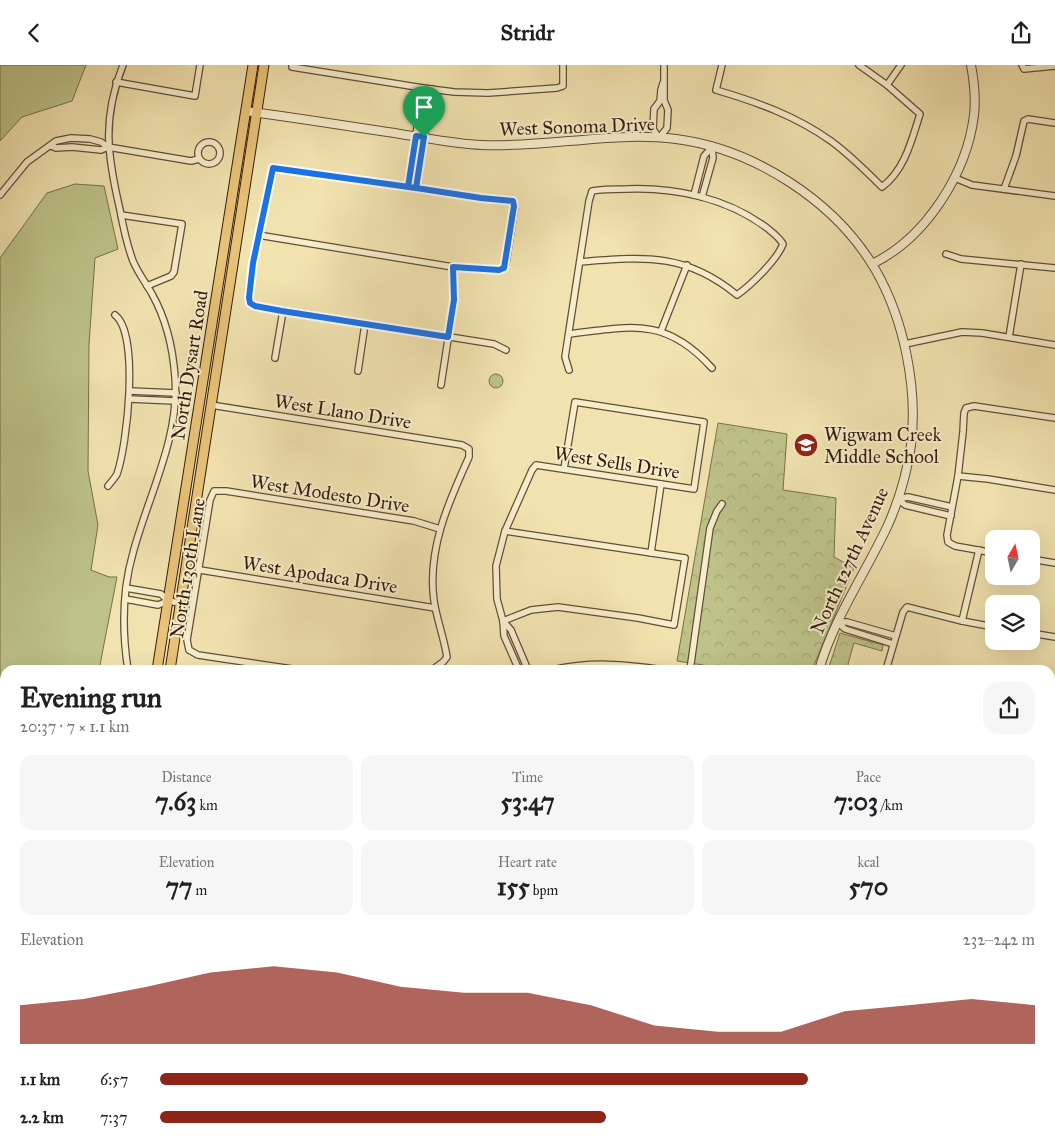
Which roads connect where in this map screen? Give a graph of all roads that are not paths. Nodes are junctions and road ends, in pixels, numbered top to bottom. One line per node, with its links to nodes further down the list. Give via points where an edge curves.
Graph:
1 (123, 65): 14 (street)
2 (200, 65): 14 (street, via 195,96)
3 (253, 65): 19 (main road, North Dysart Road)
4 (264, 65): 20 (main road, North Dysart Road)
5 (563, 65): 18 (street, via 563,85 557,89 488,93)
6 (664, 65): 15 (street)
7 (722, 65): 16 (street, via 716,90 777,110 807,126 831,141 882,187 890,182 905,157 920,114)
8 (859, 65): 16 (street)
9 (901, 65): 16 (street)
10 (971, 65): 28 (street, via 974,115)
11 (1055, 65): 13 (street)
12 (292, 66): 17 (street)
13 (1023, 67)
14 (116, 83): 25 (street)
15 (663, 83): 23 (street, via 668,110 667,128); 23 (street, via 660,101 654,109 653,129)
16 (887, 85)
17 (423, 88): 18 (street); 22 (street)
18 (431, 89): 22 (street)
19 (246, 111): 20 (street, West Sonoma Drive); 88 (main road, North Dysart Road)
20 (257, 112): 22 (street, West Sonoma Drive); 66 (main road, North Dysart Road)
21 (1055, 123): 31 (street, via 1024,121)
22 (420, 137): 23 (street, West Sonoma Drive, via 498,146 624,137); 29 (street); 30 (street)
23 (660, 138): 26 (street, West Sonoma Drive)
24 (51, 146): 25 (street, via 101,150); 25 (street, via 56,141 72,138 101,142); 32 (street, via 27,162)
25 (108, 147): 27 (street, via 191,161); 36 (street)
26 (712, 147): 33 (street, via 704,156); 35 (street, via 713,158); 40 (street, West Sonoma Drive, via 756,163 804,192 829,213)
27 (199, 159)
28 (955, 178): 31 (street, via 972,185); 40 (street, via 917,231)
29 (408, 187): 30 (street); 37 (street, via 273,168)
30 (416, 188): 43 (street, via 513,201 504,268)
31 (1004, 189): 34 (street)
32 (0, 195)
33 (694, 195): 35 (street); 39 (street, via 649,188 592,191)
34 (1055, 196)
35 (702, 197): 42 (street, via 758,221 784,244 737,295)
36 (121, 215): 45 (street, via 133,259); 45 (street, via 182,224 174,272)
37 (258, 235): 43 (street); 47 (street, via 250,303)
38 (946, 254): 41 (street, via 961,259)
39 (580, 262): 42 (street, via 642,258); 51 (street)
40 (872, 264): 46 (street, West Sonoma Drive)
41 (1021, 264): 44 (street); 53 (street)
42 (687, 265): 50 (street)
43 (453, 267): 52 (street, via 454,300)
44 (1055, 268)
45 (147, 285): 63 (street, via 167,330)
46 (884, 289): 54 (street, North 127th Avenue)
47 (282, 311): 49 (street); 57 (street)
48 (115, 315): 62 (street, via 122,324 128,349)
49 (366, 324): 52 (street); 60 (street)
50 (661, 331): 51 (street, via 632,328); 58 (street, via 685,343)
51 (569, 333): 59 (street, via 565,357)
52 (448, 337): 56 (street, via 494,344); 61 (street)
53 (1009, 337): 54 (street, via 962,332); 55 (street)
54 (905, 344): 74 (street, North 127th Avenue, via 912,393 912,427 908,461)
55 (1055, 345)
56 (506, 350)
57 (275, 357)
58 (712, 368)
59 (569, 370)
60 (358, 371)
61 (441, 385)
62 (130, 391): 63 (street); 64 (street)
63 (176, 393): 65 (street)
64 (129, 399): 65 (street); 71 (street, via 117,475)
65 (175, 401): 86 (street, via 170,433 134,548)
66 (211, 405): 78 (street, West Llano Drive, via 462,445 469,449 469,457); 89 (main road, North Dysart Road)
67 (1055, 418): 69 (street, via 966,408)
68 (564, 469): 70 (street, West Sells Drive); 70 (street, West Sells Drive, via 575,402 704,422 694,489); 79 (street, West Sells Drive, via 536,465)
69 (958, 476): 72 (street); 76 (street)
70 (661, 484): 82 (street)
71 (108, 486)
72 (1055, 490)
73 (214, 491): 78 (street, West Modesto Drive, via 414,521); 85 (street, North 130th Lane)
74 (898, 499): 76 (street, via 908,497); 77 (street, via 905,505); 93 (street, North 127th Avenue, via 879,543)
75 (722, 504): 108 (street, via 710,528)
76 (952, 507): 77 (street)
77 (951, 516): 80 (street, via 948,542)
78 (440, 529): 90 (street, via 432,585)
79 (505, 531): 82 (street); 91 (street, via 496,579)
80 (979, 550): 81 (street); 92 (street)
81 (985, 551)
82 (651, 553): 91 (street, via 685,558 674,625 558,607 531,610)
83 (1040, 560): 84 (street)
84 (1055, 563)
85 (200, 570): 90 (street, West Apodaca Drive); 102 (street, North 130th Lane, via 187,640 189,650 198,655)
86 (126, 588): 87 (street); 88 (street, via 161,594)
87 (125, 599): 88 (street, via 158,605); 99 (street)
88 (168, 601): 89 (street); 100 (main road, North Dysart Road)
89 (180, 603): 101 (main road, North Dysart Road)
90 (435, 608): 103 (street, via 447,657)
91 (503, 621): 104 (street, via 504,636); 105 (street, via 511,630)
92 (962, 621): 94 (street); 96 (street, via 907,607)
93 (836, 622): 96 (street, via 847,622); 98 (street, via 845,629); 109 (street, North 127th Avenue)
94 (985, 625)
95 (1040, 634): 97 (street)
96 (896, 637): 98 (street)
97 (1055, 637)
98 (893, 644): 110 (street)
99 (127, 665)
100 (158, 665)
101 (171, 665)
102 (265, 665)
103 (439, 665)
104 (517, 665)
105 (526, 665)
106 (595, 665): 107 (street)
107 (625, 665)
108 (691, 665)
109 (821, 665)
110 (887, 665)

